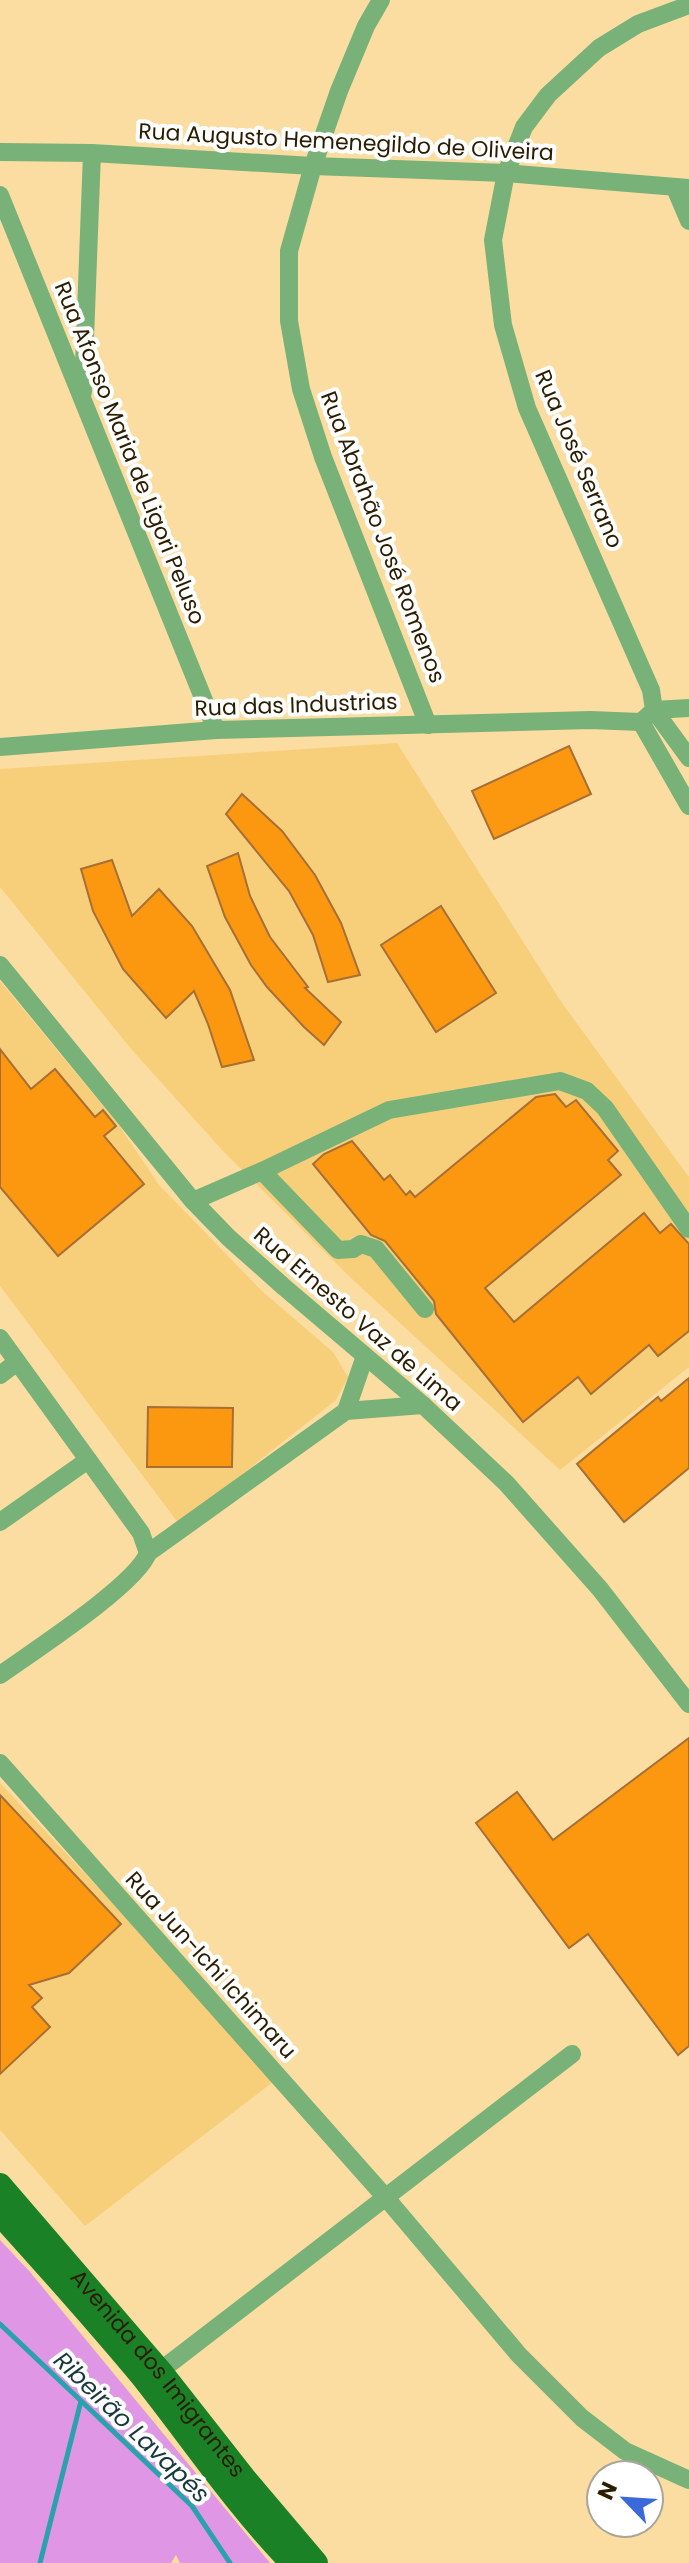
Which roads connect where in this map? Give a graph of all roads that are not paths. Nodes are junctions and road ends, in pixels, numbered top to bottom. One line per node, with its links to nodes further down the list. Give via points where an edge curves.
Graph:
1 (381, 0): 5 (street, Rua Abrahão José Romenos, via 366,26)
2 (689, 5): 6 (street, Rua José Serrano, via 638,24 599,48 524,127)
3 (0, 152): 4 (street, Rua Augusto Hemenegildo de Oliveira)
4 (92, 153): 5 (street, Rua Augusto Hemenegildo de Oliveira); 10 (street)
5 (313, 166): 6 (street, Rua Augusto Hemenegildo de Oliveira); 13 (street, Rua Abrahão José Romenos, via 289,251 289,321 301,389)
6 (506, 173): 7 (street, Rua Augusto Hemenegildo de Oliveira); 12 (street, Rua José Serrano, via 493,240 503,325 527,408 651,690)
7 (682, 188): 9 (street)
8 (0, 195): 10 (street, Rua Afonso Maria de Ligori Peluso)
9 (689, 221)
10 (83, 399): 14 (street, Rua Afonso Maria de Ligori Peluso)
11 (689, 708): 12 (street, Rua das Industrias)
12 (648, 716): 13 (street, Rua das Industrias); 16 (street); 17 (street)
13 (428, 725): 14 (street, Rua das Industrias)
14 (216, 730): 15 (street, Rua das Industrias)
15 (2, 741)
16 (689, 758)
17 (689, 806)
18 (0, 965): 20 (street, Rua Ernesto Vaz de Lima)
19 (262, 1171): 20 (street); 21 (street, via 389,1110 560,1081 587,1091 605,1108); 22 (street, via 338,1250 361,1244 376,1249)
20 (193, 1201): 24 (street, Rua Ernesto Vaz de Lima)
21 (689, 1229)
22 (425, 1309)
23 (0, 1338): 25 (street)
24 (365, 1356): 27 (street, Rua Ernesto Vaz de Lima); 28 (street)
25 (17, 1362): 26 (street); 29 (street)
26 (0, 1375)
27 (423, 1405): 28 (street); 33 (street, Rua Ernesto Vaz de Lima, via 535,1514)
28 (346, 1411): 31 (street)
29 (88, 1460): 30 (street); 31 (street, via 141,1533)
30 (0, 1522)
31 (148, 1553): 32 (street, via 140,1568 103,1600)
32 (0, 1675)
33 (686, 1694)
34 (0, 1763): 37 (street, Rua Jun-Ichi Ichimaru)
35 (572, 2054): 37 (street)
36 (0, 2185): 39 (main road, Avenida dos Imigrantes)
37 (387, 2199): 39 (street); 40 (street, Rua Jun-Ichi Ichimaru, via 519,2355 582,2418 625,2451)
38 (0, 2214): 41 (main road, Avenida dos Imigrantes, via 81,2303)
39 (160, 2371): 42 (main road, Avenida dos Imigrantes)
40 (689, 2480)
41 (292, 2563)
42 (316, 2563)

